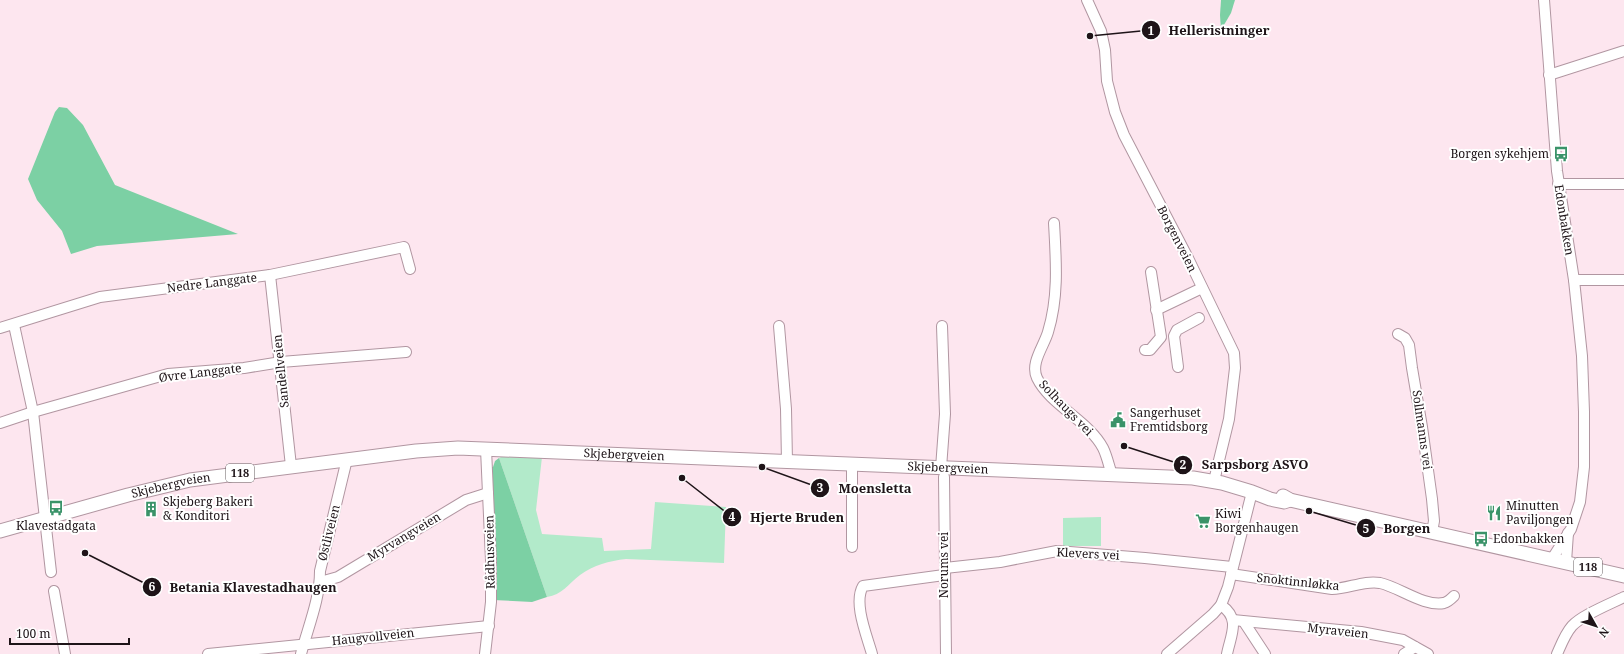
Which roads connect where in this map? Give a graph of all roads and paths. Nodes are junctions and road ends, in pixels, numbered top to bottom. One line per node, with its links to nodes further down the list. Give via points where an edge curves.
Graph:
1 (1087, 0): 13 (street, Borgenveien, via 1101,31 1107,81 1124,135)
2 (1544, 0): 4 (street, Edonbakken)
3 (1624, 51): 4 (street)
4 (1549, 75): 5 (street, Edonbakken)
5 (1558, 184): 6 (street); 11 (street, Edonbakken)
6 (1624, 184)
7 (1054, 223): 33 (street, Solhaugs vei, via 1057,274 1055,296 1048,332 1034,368 1036,377 1046,391 1086,428 1103,448)
8 (410, 269): 10 (street, Nedre Langgate, via 404,247)
9 (1151, 272): 14 (street)
10 (270, 275): 16 (street, Nedre Langgate, via 100,297); 23 (street, Sandellveien)
11 (1574, 280): 12 (street); 40 (street, Edonbakken, via 1584,388 1584,467 1580,502)
12 (1624, 280)
13 (1202, 288): 14 (street); 34 (street, Borgenveien, via 1234,353 1235,361 1229,419)
14 (1156, 310): 21 (street, via 1161,337 1150,350)
15 (1199, 318): 24 (street, via 1176,330 1174,336)
16 (14, 325): 19 (street, Nedre Langgate); 25 (street)
17 (779, 326): 29 (street, via 786,409)
18 (942, 326): 32 (street, Norums vei, via 945,414)
19 (0, 328)
20 (1398, 334): 39 (street, Sollmanns vei, via 1405,338 1409,345 1432,499)
21 (1145, 350)
22 (406, 352): 23 (street, Øvre Langgate)
23 (281, 362): 25 (street, Øvre Langgate, via 244,368 168,374); 31 (street, Sandellveien)
24 (1178, 367)
25 (33, 412): 26 (street, Øvre Langgate); 37 (street, via 41,469)
26 (0, 423)
27 (486, 449): 28 (main road, Skjebergveien / 118, via 416,451); 29 (main road, Skjebergveien / 118); 36 (street, Rådhusveien)
28 (347, 459): 31 (main road, Skjebergveien / 118); 48 (street, Østliveien, via 320,571)
29 (787, 462): 30 (main road, Skjebergveien / 118)
30 (852, 465): 32 (main road, Skjebergveien / 118); 41 (street)
31 (291, 466): 37 (main road, Skjebergveien / 118, via 190,480)
32 (943, 472): 33 (main road, Skjebergveien / 118); 46 (street, Norums vei)
33 (1112, 475): 34 (main road, Skjebergveien / 118, via 1193,478)
34 (1214, 482): 35 (main road, Skjebergveien / 118)
35 (1253, 492): 39 (main road, Skjebergveien / 118, via 1272,492 1290,500); 44 (street)
36 (488, 493): 48 (street, Myrvangveien, via 466,500 338,577); 55 (street, Rådhusveien, via 491,560)
37 (44, 519): 38 (main road, Skjebergveien / 118); 45 (street)
38 (0, 531)
39 (1432, 532): 42 (main road, Skjebergveien / 118)
40 (1568, 533): 42 (street, Edonbakken); 43 (street, Edonbakken)
41 (852, 547)
42 (1552, 559): 43 (main road, Skjebergveien / 118)
43 (1566, 562): 47 (main road, Skjebergveien / 118)
44 (1232, 571): 46 (street, Klevers vei, via 1145,558 1057,551); 50 (street, Snoktinnløkka, via 1332,588 1375,582 1433,603 1445,603); 52 (street)
45 (51, 572)
46 (944, 572): 61 (street, Klevers vei, via 863,586 859,592 859,606); 62 (street, Norums vei)
47 (1624, 576)
48 (320, 582): 57 (street, Østliveien)
49 (54, 591): 58 (street)
50 (1454, 596)
51 (1624, 597): 68 (street, via 1580,619 1567,634)
52 (1221, 605): 53 (street, via 1231,613); 63 (street)
53 (1233, 620): 54 (street, Myraveien); 64 (street)
54 (1244, 622): 56 (street, Myraveien, via 1361,632 1403,640); 65 (street)
55 (489, 626): 57 (street, Haugvollveien); 60 (street, Rådhusveien)
56 (1415, 647): 66 (street); 67 (street, Myraveien)
57 (302, 649): 59 (street, Haugvollveien)
58 (65, 654)
59 (208, 654)
60 (485, 654)
61 (872, 654)
62 (946, 654)
63 (1167, 654)
64 (1227, 654)
65 (1265, 654)
66 (1404, 654)
67 (1428, 654)
68 (1557, 654)

